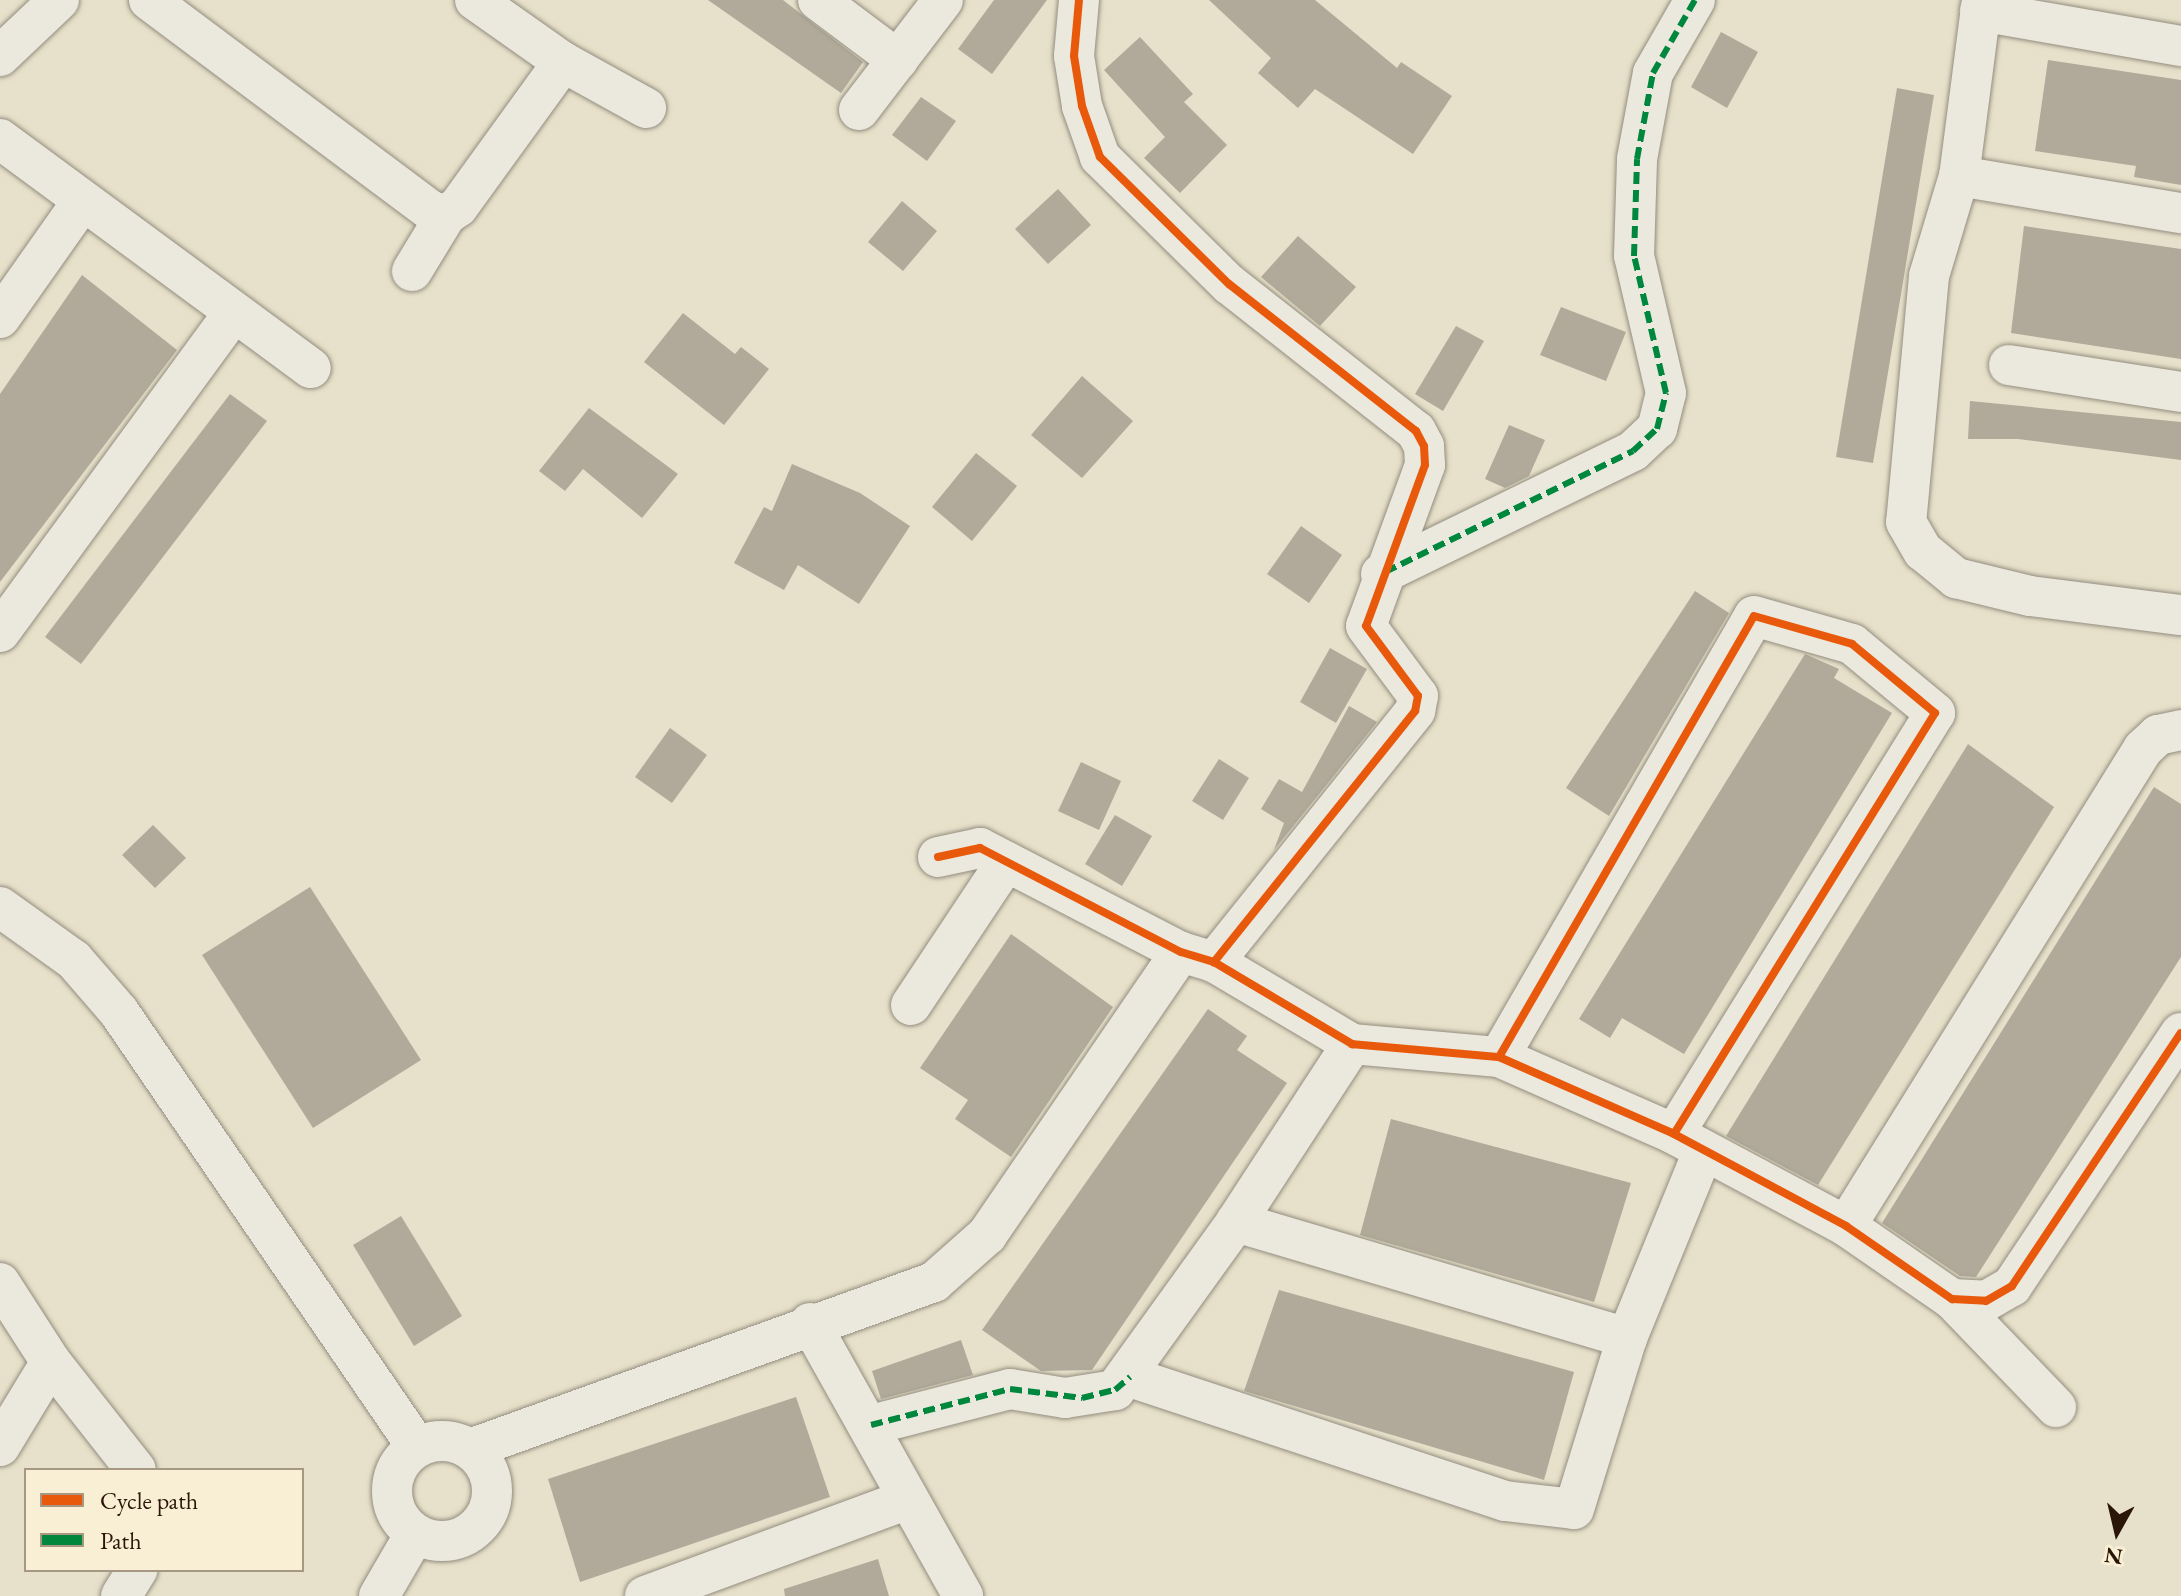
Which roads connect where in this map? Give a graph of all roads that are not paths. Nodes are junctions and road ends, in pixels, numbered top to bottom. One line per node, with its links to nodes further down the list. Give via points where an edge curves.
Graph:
1 (59, 0): 10 (street)
2 (149, 0): 19 (street, via 431,211)
3 (475, 0): 12 (street)
4 (818, 0): 11 (street)
5 (943, 0): 11 (street)
6 (1079, 0): 26 (street, via 1074,56 1082,106 1100,157 1122,185 1229,284 1420,439 1425,465)
7 (1695, 0): 26 (street, via 1653,73 1637,159 1634,256 1666,393 1657,429 1633,451)
8 (1981, 5): 9 (street); 16 (street)
9 (2181, 46)
10 (0, 56)
11 (898, 60): 14 (street)
12 (563, 62): 13 (street); 19 (street, via 458,207)
13 (646, 108)
14 (859, 110)
15 (0, 139): 17 (street)
16 (1959, 176): 18 (street); 27 (street, via 1929,276 1906,522 1923,551 1956,578 2030,596)
17 (81, 203): 21 (street); 22 (street)
18 (2181, 213)
19 (446, 215): 20 (street)
20 (412, 271)
21 (234, 312): 24 (street); 28 (street)
22 (0, 318)
23 (2009, 365): 25 (street)
24 (311, 368)
25 (2181, 392)
26 (1381, 574): 33 (street, via 1366,626 1418,696 1415,711)
27 (2181, 615)
28 (0, 632)
29 (2181, 730): 40 (street, via 2167,730 2143,749)
30 (938, 857): 31 (street, via 980,848)
31 (1006, 862): 33 (street); 34 (street)
32 (0, 907): 50 (street, via 74,960 119,1012)
33 (1197, 957): 36 (street); 43 (street, via 987,1235 961,1262 921,1287)
34 (911, 1005)
35 (2181, 1033): 42 (street, via 2012,1286 1986,1301)
36 (1352, 1044): 37 (street); 39 (street)
37 (1499, 1057): 38 (street); 38 (street, via 1754,616 1852,644 1935,713)
38 (1688, 1143): 40 (street); 44 (street)
39 (1236, 1222): 44 (street); 46 (street)
40 (1846, 1226): 42 (street)
41 (0, 1283): 45 (street)
42 (1952, 1299): 47 (street)
43 (810, 1323): 48 (street); 51 (street)
44 (1627, 1338): 46 (street, via 1574,1509 1505,1501)
45 (51, 1362): 49 (street); 52 (street)
46 (1130, 1377): 48 (street, via 1115,1390 1082,1398 1010,1389)
47 (2056, 1407)
48 (871, 1425): 53 (street)
49 (0, 1446)
50 (417, 1447): 51 (street, via 435,1441); 54 (street, via 403,1457 391,1490 393,1507)
51 (470, 1449): 54 (street, via 483,1461 493,1494 479,1526 449,1541)
52 (134, 1468)
53 (906, 1500): 58 (street); 59 (street)
54 (415, 1534): 57 (street)
55 (136, 1572): 56 (street)
56 (121, 1596)
57 (379, 1596)
58 (645, 1596)
59 (963, 1596)

